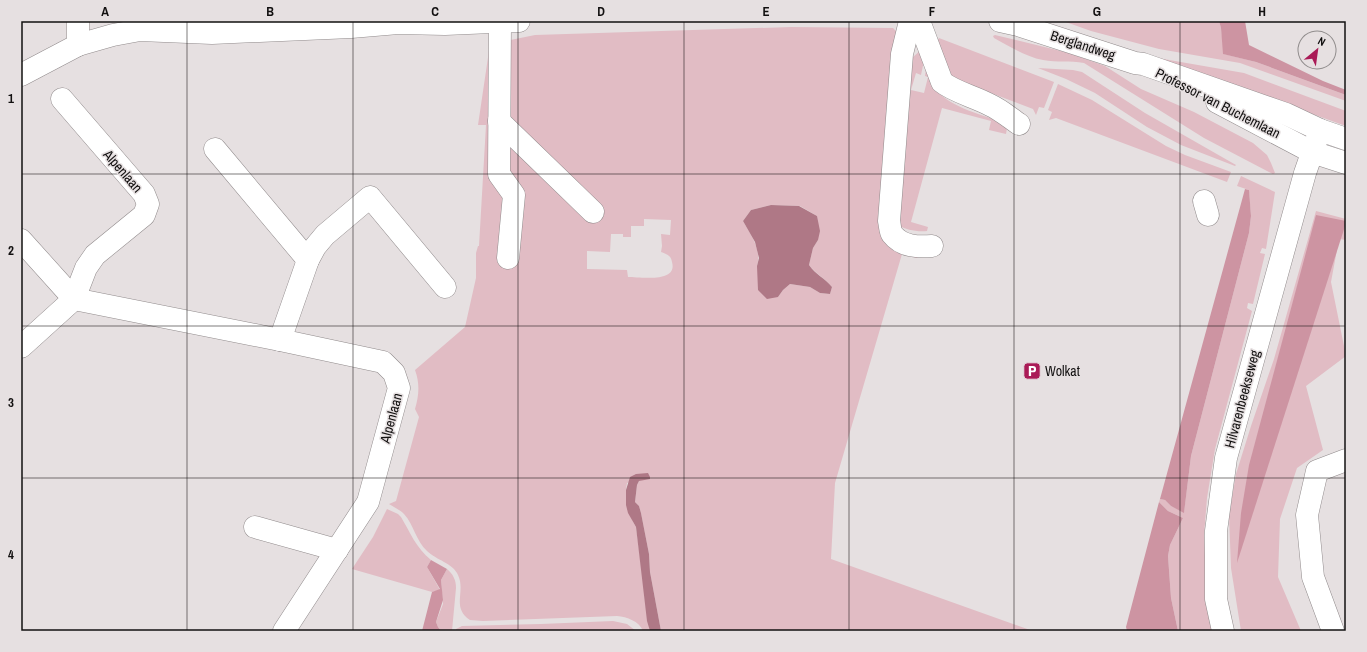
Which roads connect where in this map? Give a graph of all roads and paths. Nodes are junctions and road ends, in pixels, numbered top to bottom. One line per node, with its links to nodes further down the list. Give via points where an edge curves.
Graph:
1 (78, 21): 6 (street)
2 (910, 21): 19 (street, via 902,54 889,221 893,235 907,244 915,247)
3 (919, 21): 11 (street, via 942,82 991,105)
4 (1000, 21): 7 (street, Berglandweg)
5 (500, 22): 6 (street, via 398,23 212,33 140,30); 10 (street)
6 (78, 45): 8 (street)
7 (1143, 64): 12 (street, Professor van Buchemlaan, via 1286,114); 15 (street, Professor van Buchemlaan)
8 (21, 75)
9 (62, 99): 23 (street, Alpenlaan, via 144,194 148,204 144,215 95,255 86,268)
10 (499, 121): 17 (street); 20 (street, via 499,174 514,195)
11 (1020, 124)
12 (1320, 130): 13 (street, Professor van Buchemlaan); 15 (street)
13 (1346, 139)
14 (215, 149): 21 (street)
15 (1312, 152): 16 (street, Professor van Buchemlaan); 30 (street, Hilvarenbeekseweg, via 1226,458 1216,530 1216,599)
16 (1346, 163)
17 (593, 212)
18 (21, 240): 23 (street)
19 (932, 246)
20 (508, 258)
21 (308, 260): 22 (street, via 325,235 370,197); 24 (street)
22 (445, 287)
23 (74, 299): 24 (street, Alpenlaan); 25 (street)
24 (280, 340): 28 (street, Alpenlaan, via 383,362 394,373 399,388 368,502)
25 (21, 347)
26 (1346, 460): 31 (street, via 1318,471 1308,515 1313,577)
27 (255, 527): 28 (street)
28 (337, 550): 29 (street, Alpenlaan)
29 (284, 631)
30 (1223, 631)
31 (1334, 631)

